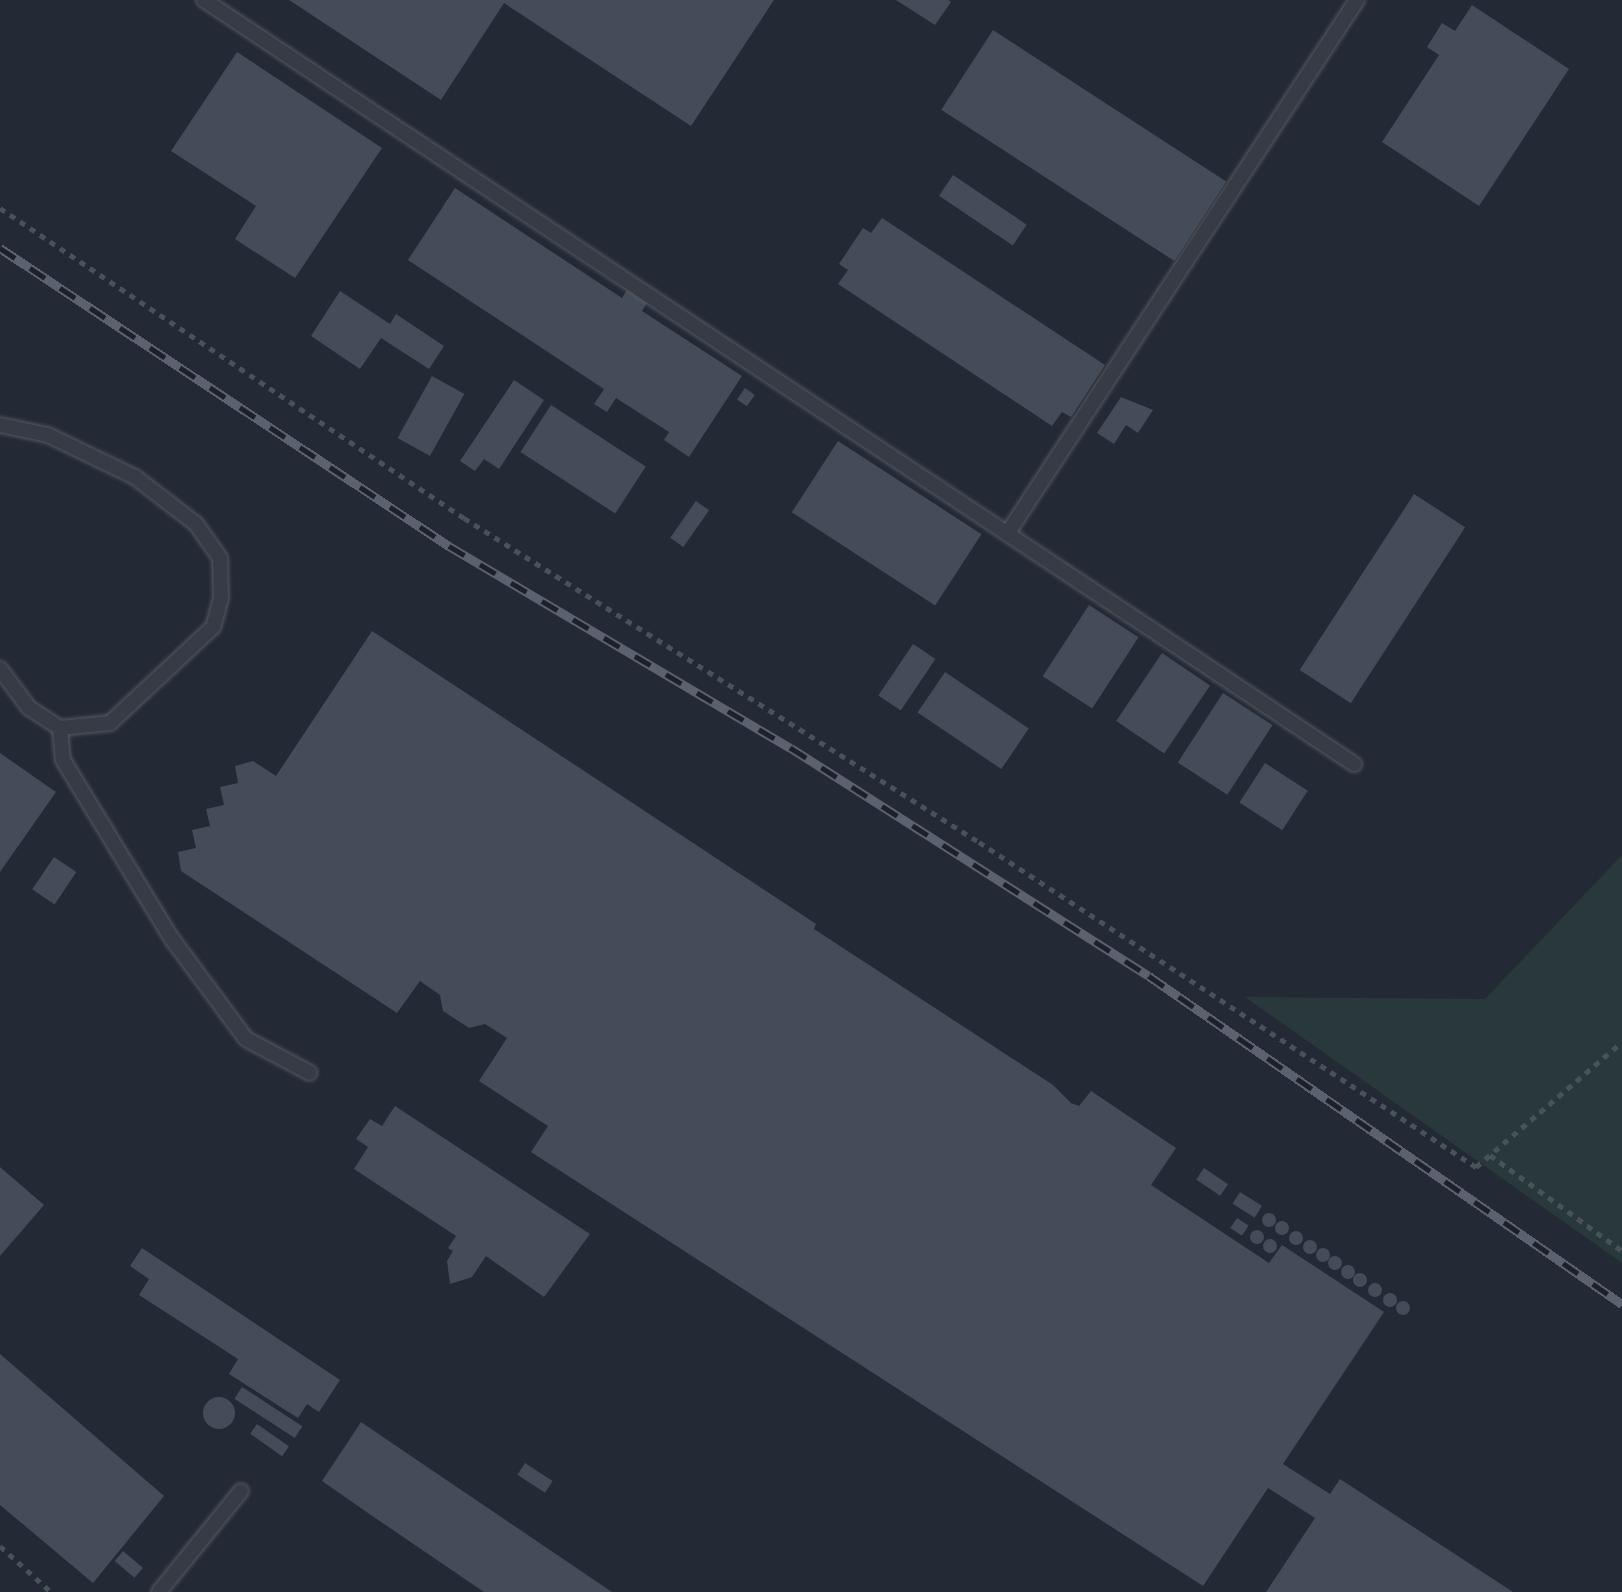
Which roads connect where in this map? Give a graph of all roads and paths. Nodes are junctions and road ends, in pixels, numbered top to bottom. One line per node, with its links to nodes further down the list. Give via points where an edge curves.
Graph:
1 (204, 0): 5 (lane)
2 (1357, 0): 5 (lane)
3 (0, 208): 11 (path, via 464,518 992,850 1476,1167)
4 (0, 425): 7 (lane, via 48,435 135,477 196,524 220,558 221,598 213,627 110,723)
5 (1009, 531): 8 (lane)
6 (0, 669): 7 (lane, via 29,708)
7 (60, 728): 10 (lane, via 63,760 172,939 246,1039)
8 (1354, 764)
9 (1622, 1042): 11 (path)
10 (310, 1073)
11 (1490, 1155): 12 (path)
12 (1622, 1251)
13 (241, 1491): 16 (lane)
14 (0, 1546): 15 (path)
15 (51, 1592)
16 (159, 1592)

